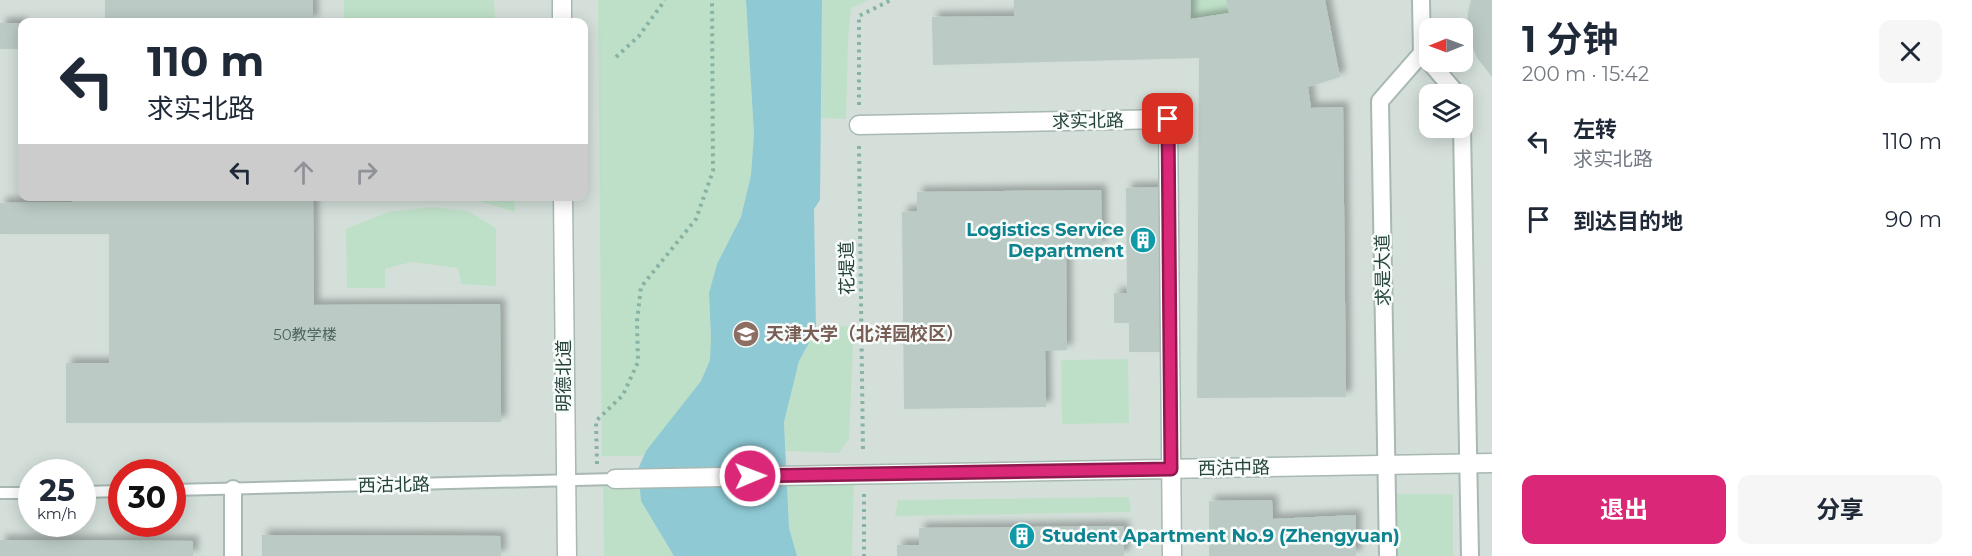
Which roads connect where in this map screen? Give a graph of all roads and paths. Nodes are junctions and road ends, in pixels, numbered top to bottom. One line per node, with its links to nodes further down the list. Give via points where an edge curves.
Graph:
1 (562, 0): 6 (street)
2 (665, 0): 9 (path, via 639,36)
3 (712, 0): 20 (path, via 713,171 696,219 641,287 638,362 623,395 596,421)
4 (891, 0): 12 (path, 花堤道, via 859,16)
5 (1421, 0): 7 (street)
6 (562, 18)
7 (1421, 18)
8 (1419, 56): 17 (street, 求是大道, via 1380,101)
9 (616, 57)
10 (1438, 72): 11 (street)
11 (1448, 84)
12 (859, 125): 18 (street, 求实北路, via 1168,119); 19 (path, 花堤道)
13 (1462, 138): 16 (street)
14 (563, 201): 21 (street, 明德北道)
15 (1492, 463): 16 (street, 西沽中路)
16 (1469, 464): 17 (street, 西沽中路); 31 (street)
17 (1387, 465): 18 (street, 西沽中路); 30 (street, 求是大道)
18 (1171, 469): 19 (street, 西沽中路); 29 (street, 求实北路)
19 (864, 473): 20 (street, 西沽中路); 28 (path, 花堤道)
20 (606, 479): 21 (lane, 西沽北路)
21 (565, 481): 22 (lane, 西沽北路); 27 (street, 明德北道)
22 (233, 489): 23 (lane, 西沽北路); 26 (street)
23 (186, 490)
24 (18, 492): 25 (lane)
25 (0, 493)
26 (233, 556)
27 (567, 556)
28 (864, 556)
29 (1172, 556)
30 (1388, 556)
31 (1470, 556)

